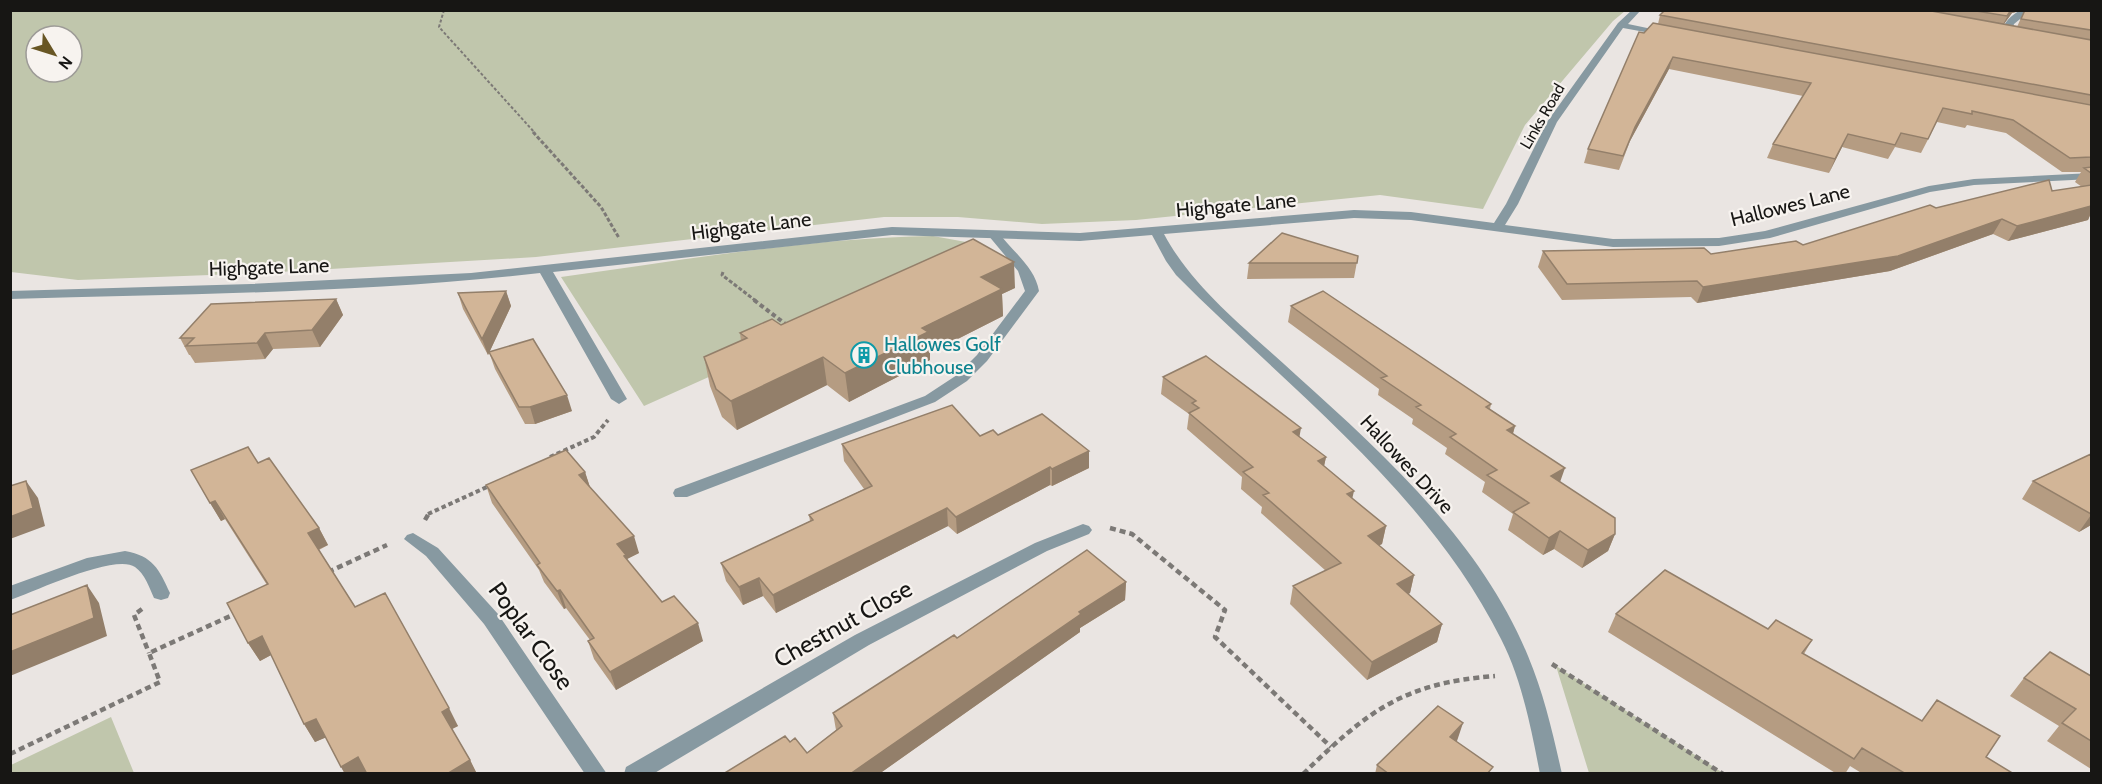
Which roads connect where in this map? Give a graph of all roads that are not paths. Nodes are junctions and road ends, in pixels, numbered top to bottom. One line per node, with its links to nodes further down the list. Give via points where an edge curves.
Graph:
1 (1637, 10): 3 (street, Links Road)
2 (2027, 10): 5 (street, via 2010,22)
3 (1621, 24): 6 (street); 9 (street, Links Road, via 1552,122)
4 (1996, 33): 5 (street)
5 (2007, 35): 7 (street)
6 (1679, 36)
7 (2018, 37)
8 (2091, 176): 9 (street, Hallowes Lane, via 1974,182 1929,189 1766,235 1719,242 1613,243)
9 (1496, 229): 10 (street, Highgate Lane, via 1370,213)
10 (1157, 232): 11 (street, Highgate Lane, via 1080,237); 22 (street, Hallowes Drive, via 1172,261 1191,282 1378,459 1424,508 1472,574 1511,638 1526,675)
11 (994, 236): 12 (street, Highgate Lane, via 892,231); 15 (street, via 1029,274 1032,291 982,358 962,378 930,399)
12 (545, 270): 13 (street, Highgate Lane, via 263,288); 14 (street)
13 (10, 295)
14 (619, 399)
15 (681, 493)
16 (1083, 531): 21 (street, Chestnut Close, via 1041,547 862,640)
17 (413, 539): 20 (street, Poplar Close, via 432,552 491,619)
18 (10, 593): 19 (street, via 115,557 135,558 149,569)
19 (161, 593)
20 (597, 774)
21 (634, 774)
22 (1551, 774)

